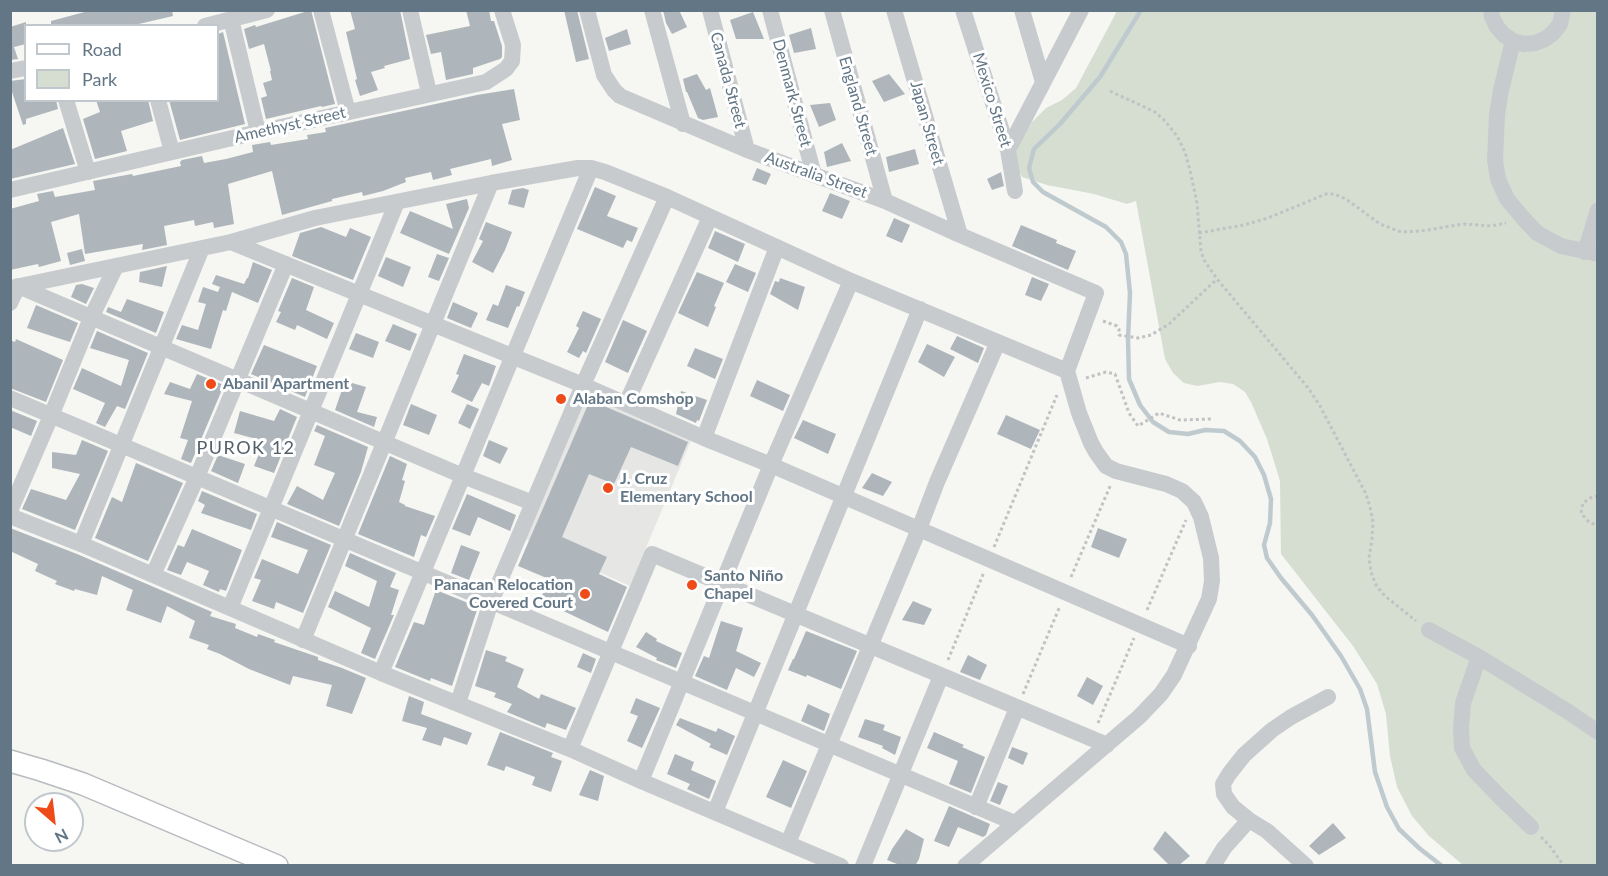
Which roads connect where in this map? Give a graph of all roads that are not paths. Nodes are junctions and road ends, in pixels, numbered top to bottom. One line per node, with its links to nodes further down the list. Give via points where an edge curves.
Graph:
1 (267, 10): 16 (street)
2 (321, 10): 23 (street)
3 (410, 10): 20 (street)
4 (502, 10): 20 (street, Amethyst Street, via 513,45 512,61 506,69 486,82)
5 (587, 10): 24 (street, Australia Street, via 604,75 614,90)
6 (652, 10): 24 (street)
7 (710, 10): 26 (street, Canada Street)
8 (770, 10): 31 (street, Denmark Street)
9 (832, 10): 36 (street, England Street)
10 (894, 10): 40 (street, Japan Street)
11 (963, 10): 27 (street, Mexico Street)
12 (1022, 10): 19 (street)
13 (1081, 10): 19 (street)
14 (1491, 10): 18 (street, via 1497,27)
15 (1563, 10): 18 (street, via 1560,24 1545,39 1524,44)
16 (231, 19): 17 (street); 25 (street)
17 (212, 24)
18 (1513, 41): 44 (street, via 1497,115 1498,179 1507,199 1537,233 1561,246)
19 (1043, 82): 27 (street)
20 (429, 93): 23 (street, Amethyst Street)
21 (67, 102): 30 (street)
22 (159, 102): 28 (street)
23 (348, 112): 25 (street, Amethyst Street)
24 (683, 124): 26 (street, Australia Street)
25 (258, 132): 28 (street, Amethyst Street)
26 (747, 150): 31 (street, Australia Street)
27 (1008, 150): 34 (street, Mexico Street)
28 (172, 152): 30 (street, Amethyst Street)
29 (591, 168): 32 (street); 35 (street); 56 (street)
30 (88, 172): 33 (street, Amethyst Street)
31 (814, 175): 36 (street, Australia Street)
32 (491, 183): 37 (street); 53 (street)
33 (10, 190)
34 (1015, 191)
35 (667, 197): 39 (street); 59 (street)
36 (885, 201): 40 (street, Australia Street)
37 (397, 202): 41 (street, via 315,218); 49 (street)
38 (1598, 210): 44 (street)
39 (710, 217): 43 (street); 61 (street)
40 (960, 235): 57 (street, Australia Street, via 1096,292)
41 (231, 242): 42 (street); 45 (street)
42 (202, 248): 46 (street); 55 (street)
43 (777, 248): 47 (street); 64 (street)
44 (1591, 253)
45 (286, 264): 49 (street); 58 (street)
46 (116, 266): 48 (street); 52 (street)
47 (851, 281): 51 (street); 67 (street)
48 (14, 287): 50 (street); 52 (street)
49 (359, 294): 53 (street); 62 (street)
50 (10, 303)
51 (920, 309): 54 (street); 70 (street)
52 (91, 318): 55 (street); 63 (street)
53 (433, 324): 56 (street); 65 (street)
54 (998, 342): 57 (street); 75 (street)
55 (162, 348): 58 (street); 66 (street)
56 (513, 356): 59 (street); 68 (street)
57 (1068, 377): 87 (street, via 1091,442 1107,466 1166,483 1194,502 1211,558 1212,581 1209,599)
58 (237, 380): 62 (street); 69 (street)
59 (584, 385): 61 (street); 71 (street)
60 (10, 398): 63 (street)
61 (627, 404): 64 (street)
62 (311, 411): 65 (street); 72 (street)
63 (51, 416): 66 (street); 73 (street)
64 (704, 438): 67 (street)
65 (384, 442): 68 (street); 76 (street)
66 (122, 446): 69 (street); 77 (street)
67 (771, 465): 70 (street); 80 (street)
68 (463, 476): 71 (street); 78 (street)
69 (197, 477): 72 (street); 79 (street)
70 (844, 496): 75 (street); 83 (street)
71 (533, 503): 81 (street)
72 (271, 509): 76 (street); 82 (street)
73 (10, 511)
74 (10, 516): 77 (street)
75 (919, 529): 86 (street); 87 (street)
76 (344, 540): 78 (street); 85 (street)
77 (81, 544): 79 (street)
78 (423, 573): 81 (street); 90 (street)
79 (153, 575): 82 (street)
80 (722, 583): 83 (street); 88 (street, via 652,554); 92 (street)
81 (490, 602): 88 (street); 94 (street)
82 (230, 608): 85 (street)
83 (795, 614): 86 (street); 96 (street)
84 (1429, 630): 89 (street)
85 (303, 640): 90 (street)
86 (870, 646): 91 (street); 98 (street)
87 (1189, 646): 99 (street, via 1161,694)
88 (611, 652): 92 (street); 100 (street)
89 (1479, 657): 97 (street); 108 (street, via 1463,703 1462,748 1474,770)
90 (381, 673): 94 (street)
91 (941, 676): 95 (street); 102 (street)
92 (682, 683): 96 (street); 103 (street)
93 (1328, 698): 106 (street, via 1272,730 1229,774 1223,784 1224,794)
94 (458, 703): 100 (street)
95 (1017, 708): 99 (street); 104 (street)
96 (755, 713): 98 (street); 105 (street)
97 (1598, 732)
98 (829, 745): 102 (street); 109 (street)
99 (1107, 745): 107 (street)
100 (570, 748): 103 (street)
101 (10, 761): 110 (main road, via 83,784)
102 (900, 775): 104 (street); 112 (street)
103 (641, 781): 105 (street)
104 (976, 807): 107 (street)
105 (715, 812): 109 (street)
106 (1249, 820): 114 (street); 115 (street)
107 (1015, 823): 113 (street)
108 (1531, 827)
109 (788, 843): 111 (street)
110 (277, 866)
111 (841, 866)
112 (863, 866)
113 (964, 866)
114 (1213, 866)
115 (1306, 866)

